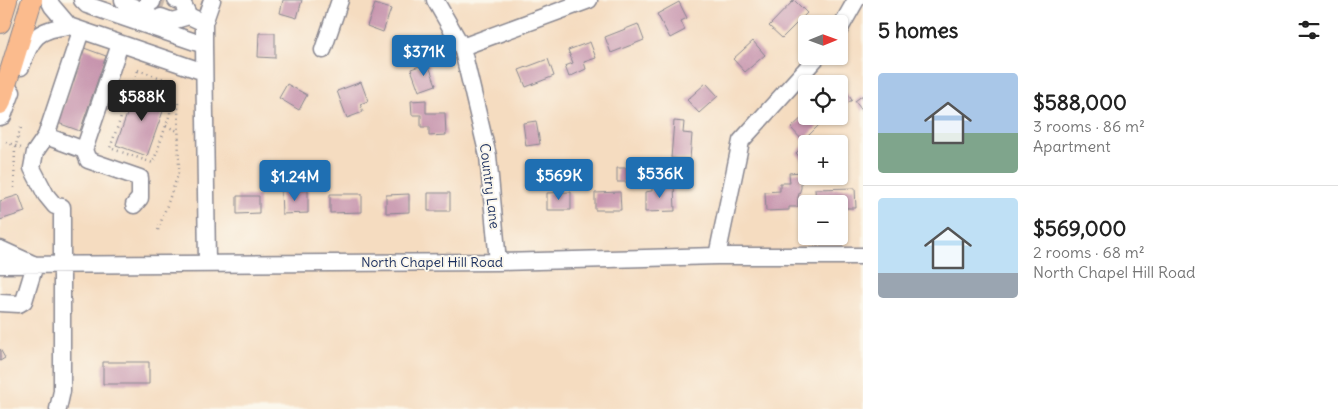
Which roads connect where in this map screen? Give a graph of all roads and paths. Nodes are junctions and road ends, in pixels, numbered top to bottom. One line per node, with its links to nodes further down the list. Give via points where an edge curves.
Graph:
1 (7, 0): 14 (main road)
2 (32, 0): 23 (main road)
3 (49, 0): 15 (street, via 61,19)
4 (82, 0): 17 (street, via 86,5)
5 (123, 0): 11 (street, via 126,4)
6 (212, 0): 13 (street)
7 (340, 0): 19 (street)
8 (435, 0): 18 (street, Country Lane)
9 (589, 0): 18 (street)
10 (856, 0): 12 (street)
11 (158, 6): 13 (street, via 172,21); 13 (street, via 182,2)
12 (848, 15)
13 (197, 19): 17 (street)
14 (0, 23)
15 (75, 28): 16 (street); 24 (street, via 47,29 34,38); 28 (street)
16 (120, 44): 21 (street); 32 (street)
17 (204, 45): 21 (street)
18 (462, 48): 39 (street, Country Lane, via 488,156)
19 (323, 50)
20 (810, 65): 37 (street, via 741,141)
21 (204, 72): 40 (street)
22 (178, 103): 27 (path)
23 (0, 104)
24 (0, 117)
25 (22, 124): 30 (path)
26 (166, 126): 26 (path, via 170,114 170,81 138,70 110,148 153,163); 27 (path)
27 (178, 130): 35 (path, via 179,172)
28 (46, 136): 32 (street); 41 (street, via 35,152 32,168 55,206 62,207)
29 (6, 142): 30 (path)
30 (15, 146): 31 (path); 33 (path)
31 (26, 149)
32 (84, 150): 34 (street, via 88,160 140,178 140,198)
33 (14, 188)
34 (134, 205)
35 (158, 230)
36 (0, 248): 43 (street)
37 (717, 256): 38 (street, North Chapel Hill Road); 39 (street, North Chapel Hill Road)
38 (863, 256)
39 (498, 262): 40 (street, North Chapel Hill Road)
40 (207, 263): 41 (street, North Chapel Hill Road)
41 (63, 264): 43 (street, North Chapel Hill Road); 45 (street, via 62,390)
42 (0, 265): 43 (street, North Chapel Hill Road)
43 (35, 265): 44 (street, via 24,301)
44 (0, 304)
45 (58, 409)

